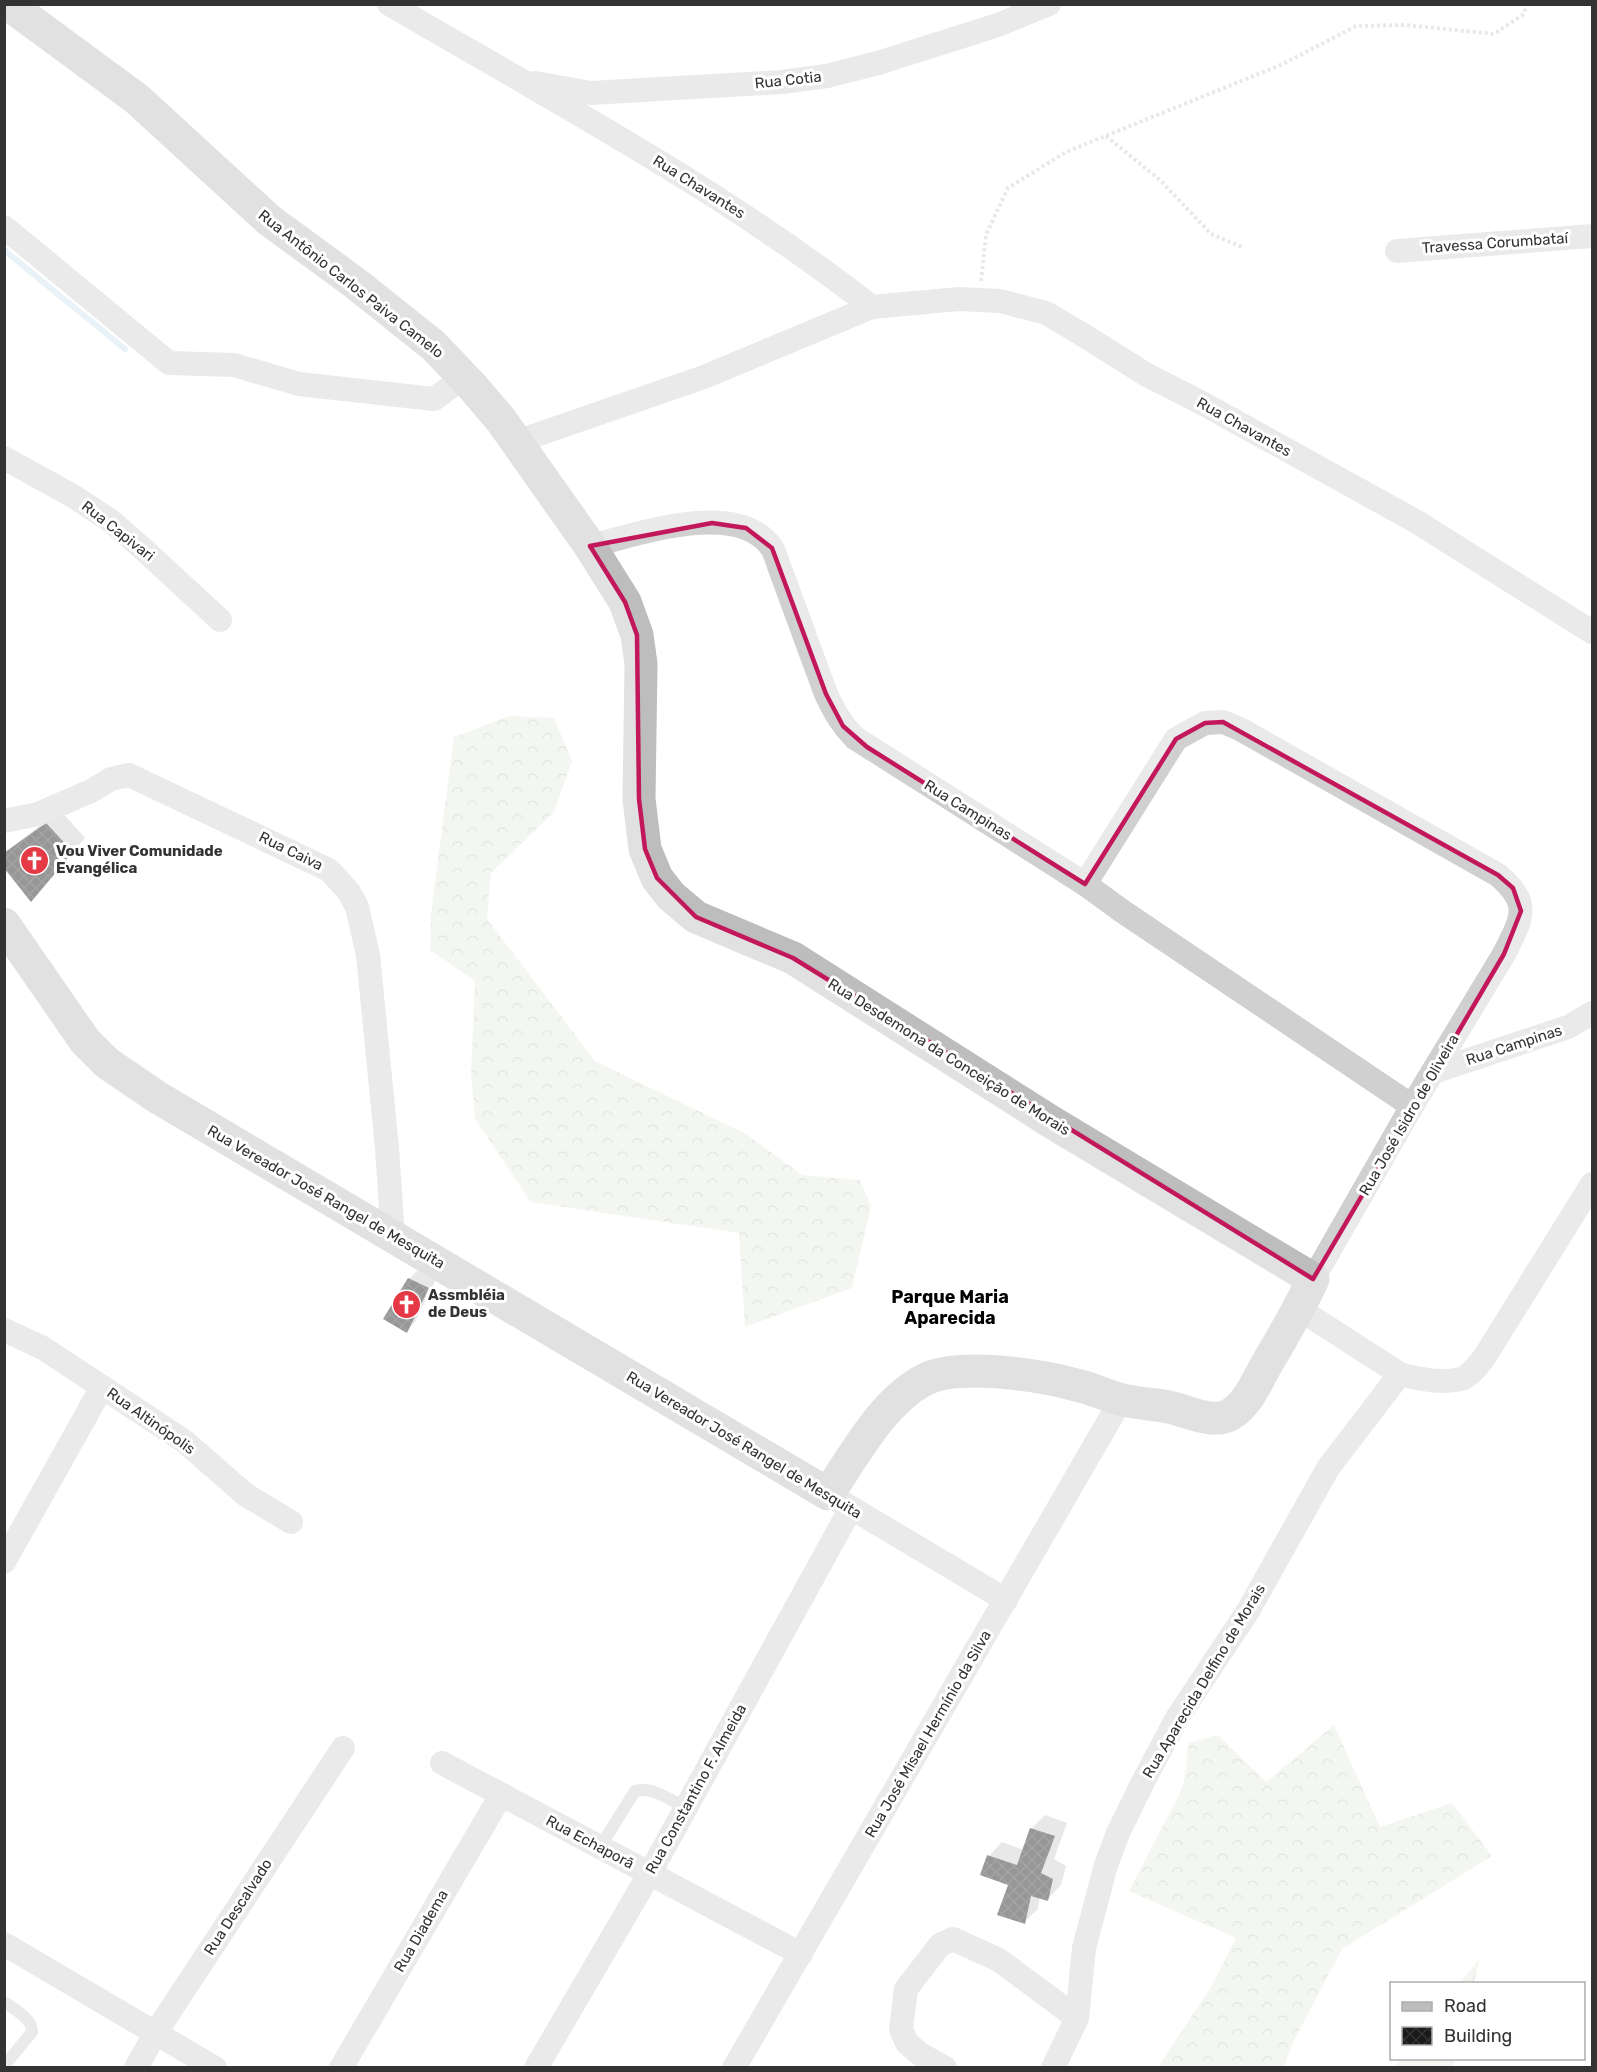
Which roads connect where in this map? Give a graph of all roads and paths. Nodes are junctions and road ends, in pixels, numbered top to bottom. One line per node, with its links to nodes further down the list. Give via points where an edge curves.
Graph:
1 (8, 4): 13 (street, Rua Antônio Carlos Paiva Camelo, via 137,99 269,220 434,346)
2 (389, 4): 5 (street, Rua Chavantes)
3 (1049, 4): 5 (street, Rua Cotia, via 987,28 827,76 591,93)
4 (1526, 4): 6 (path, via 1524,14 1494,34 1405,25 1356,26 1283,64)
5 (518, 80): 12 (street, Rua Chavantes, via 687,178 794,248)
6 (1106, 136): 9 (path, via 1160,180 1211,234); 11 (path, via 1066,152 1008,188 986,235)
7 (4, 227): 13 (street, via 169,363 234,365 299,384 434,399)
8 (1593, 236): 10 (street, Travessa Corumbataí)
9 (1242, 247)
10 (1396, 251)
11 (978, 300): 12 (street, Rua Chavantes); 18 (street, Rua Chavantes, via 1000,301 1055,318 1147,375 1417,522)
12 (872, 307): 14 (street, Rua Chavantes, via 704,377)
13 (464, 377): 14 (street, Rua Antônio Carlos Paiva Camelo)
14 (516, 442): 16 (street, Rua Antônio Carlos Paiva Camelo)
15 (4, 458): 17 (street, Rua Capivari, via 111,521)
16 (590, 546): 19 (street, Rua Antônio Carlos Paiva Camelo, via 625,602 637,635 641,664); 21 (street, Rua Campinas, via 684,524 712,522 746,528 760,537 776,557 826,694 843,726 867,747)
17 (220, 620)
18 (1593, 632)
19 (639, 799): 28 (street, Rua Desdemona da Conceição de Morais, via 645,849 657,878 696,917 793,958 1053,1123)
20 (4, 821): 27 (street, Rua Caiva, via 38,814 111,779 129,775 329,870 357,907 368,955)
21 (1085, 884): 24 (street, Rua José Isidro de Oliveira, via 1176,739 1205,723 1223,722 1240,729 1498,875 1519,898 1521,911 1513,936); 25 (street, Rua Campinas)
22 (4, 924): 27 (street, Rua Vereador José Rangel de Mesquita, via 85,1041 108,1063 157,1097)
23 (1593, 1013): 24 (street, Rua Campinas, via 1568,1027)
24 (1433, 1072): 25 (street, Rua José Isidro de Oliveira)
25 (1412, 1106): 28 (street, Rua José Isidro de Oliveira)
26 (1593, 1184): 31 (street, via 1476,1368 1462,1379 1451,1380)
27 (393, 1236): 34 (street, Rua Vereador José Rangel de Mesquita)
28 (1313, 1279): 29 (street, Rua José Isidro de Oliveira)
29 (1299, 1309): 31 (street); 33 (street, Rua José Isidro de Oliveira, via 1236,1412 1224,1418 1207,1418)
30 (4, 1330): 32 (street, Rua Altinópolis, via 43,1348)
31 (1400, 1374): 47 (street, Rua Aparecida Delfino de Morais, via 1328,1468 1248,1611 1178,1718 1144,1780 1106,1865 1084,1948)
32 (102, 1387): 35 (street, Rua Altinópolis, via 184,1441 246,1495); 36 (street)
33 (1121, 1400): 34 (street, Rua José Isidro de Oliveira, via 1076,1384 1005,1372 956,1372 925,1380 880,1417); 37 (street, Rua José Misael Hermínio da Silva)
34 (839, 1501): 37 (street, Rua Vereador José Rangel de Mesquita); 41 (street, Rua Constantino F. Almeida)
35 (291, 1522)
36 (4, 1562)
37 (1006, 1600): 45 (street, Rua José Misael Hermínio da Silva)
38 (343, 1748): 48 (street, Rua Descalvado)
39 (442, 1763): 40 (street, Rua Echaporã)
40 (501, 1795): 42 (street, Rua Echaporã); 52 (street, Rua Diadema)
41 (686, 1808): 42 (lane, via 654,1792 635,1791); 43 (street, Rua Constantino F. Almeida)
42 (600, 1847): 43 (street, Rua Echaporã)
43 (650, 1873): 45 (street, Rua Echaporã); 53 (street, Rua Constantino F. Almeida)
44 (4, 1944): 48 (street)
45 (801, 1954): 54 (street, Rua José Misael Hermínio da Silva)
46 (4, 2002): 49 (lane, via 29,2021 32,2032)
47 (1077, 2018): 55 (street, via 999,1960 953,1939 940,1945 906,1989 901,2029 907,2043); 56 (street)
48 (156, 2032): 50 (street, Rua Descalvado); 51 (street)
49 (4, 2066)
50 (136, 2067)
51 (215, 2067)
52 (341, 2067)
53 (536, 2067)
54 (734, 2067)
55 (945, 2067)
56 (1053, 2067)

